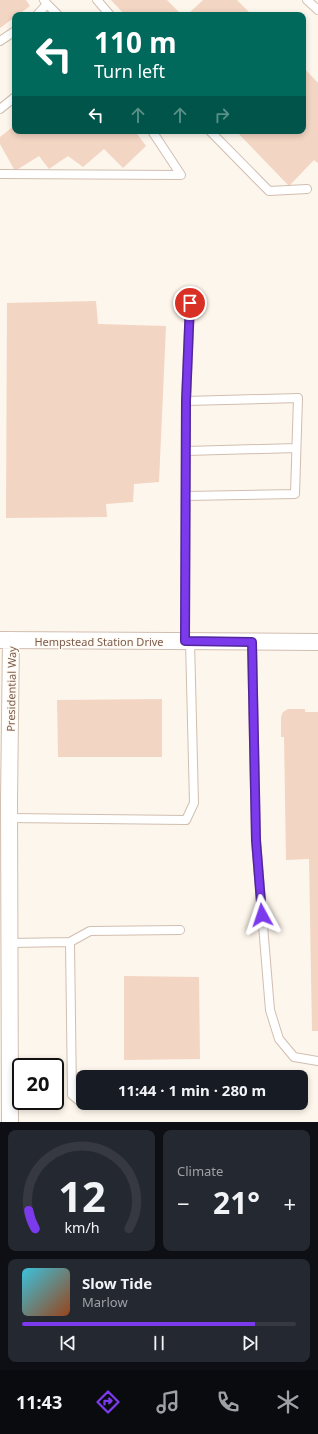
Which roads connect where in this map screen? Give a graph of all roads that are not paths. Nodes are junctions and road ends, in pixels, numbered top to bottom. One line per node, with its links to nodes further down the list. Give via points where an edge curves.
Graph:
1 (96, 0): 7 (lane)
2 (307, 0): 4 (lane)
3 (46, 2): 5 (lane); 6 (lane)
4 (318, 10)
5 (38, 12)
6 (55, 12)
7 (107, 12)
8 (12, 33): 9 (lane)
9 (0, 41)
10 (12, 99): 11 (lane)
11 (0, 109)
12 (154, 134): 14 (lane, via 181,174)
13 (213, 134): 15 (lane, via 269,191)
14 (0, 173)
15 (307, 189)
16 (190, 303): 17 (lane)
17 (186, 401): 18 (lane, via 298,398); 19 (lane)
18 (296, 448): 19 (lane); 20 (lane, via 295,494)
19 (186, 451): 20 (lane)
20 (186, 496): 22 (lane)
21 (6, 640): 22 (street, Hempstead Station Drive); 25 (street, Presidential Way)
22 (188, 641): 23 (street, Hempstead Station Drive); 25 (lane, via 194,803 186,820)
23 (252, 642): 24 (street, Hempstead Station Drive); 29 (lane, via 256,840 270,1010 279,1039 294,1057)
24 (318, 642)
25 (9, 818): 28 (street, Presidential Way)
26 (180, 930): 27 (lane, via 90,931)
27 (70, 942): 28 (lane); 30 (lane, via 72,1094)
28 (10, 943): 31 (street, Presidential Way)
29 (318, 1062)
30 (76, 1098)
31 (10, 1122)

